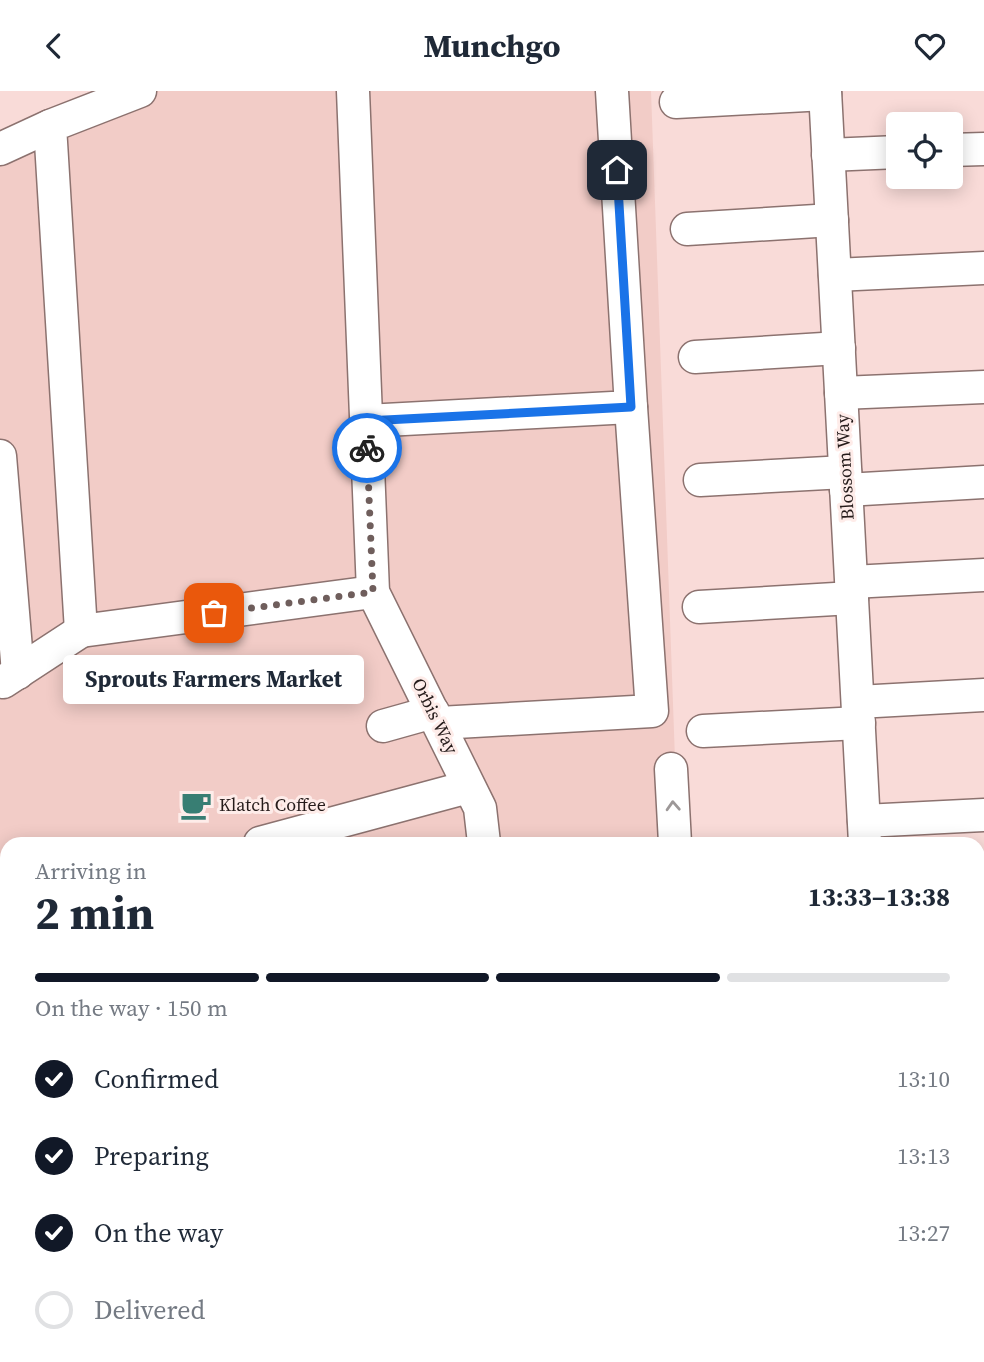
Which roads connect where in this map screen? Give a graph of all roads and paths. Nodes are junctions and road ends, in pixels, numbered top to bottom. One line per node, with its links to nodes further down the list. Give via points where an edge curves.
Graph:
1 (140, 91): 6 (street)
2 (353, 91): 21 (street)
3 (612, 91): 20 (street)
4 (825, 92): 5 (street); 11 (street, Blossom Way)
5 (677, 102)
6 (50, 126): 7 (street); 30 (street)
7 (0, 149)
8 (984, 149): 9 (street)
9 (963, 150)
10 (886, 153): 11 (street)
11 (828, 155): 12 (street, Blossom Way)
12 (832, 220): 13 (street); 15 (street, Blossom Way)
13 (687, 229)
14 (984, 268): 15 (street)
15 (835, 275): 16 (street, Blossom Way)
16 (839, 348): 17 (street); 19 (street, Blossom Way)
17 (695, 357)
18 (984, 387): 19 (street)
19 (841, 393): 24 (street, Blossom Way)
20 (631, 407): 21 (street); 34 (street, via 652,711)
21 (366, 421): 28 (street)
22 (0, 456): 31 (street)
23 (700, 480): 24 (street)
24 (846, 481): 25 (street); 27 (street, Blossom Way)
25 (984, 482)
26 (984, 575): 27 (street)
27 (852, 590): 29 (street); 33 (street, Blossom Way)
28 (373, 592): 30 (street); 34 (street, Orbis Way)
29 (699, 607)
30 (81, 631): 31 (street)
31 (9, 679)
32 (984, 695): 33 (street)
33 (858, 713): 36 (street); 40 (street, Blossom Way)
34 (436, 718): 35 (street); 38 (street, Orbis Way)
35 (383, 726)
36 (703, 731)
37 (671, 769): 43 (street, one-way to 37)
38 (468, 787): 41 (street); 42 (street, Orbis Way, via 480,808)
39 (984, 815): 40 (street)
40 (865, 832)
41 (282, 837)
42 (483, 837)
43 (675, 837)

